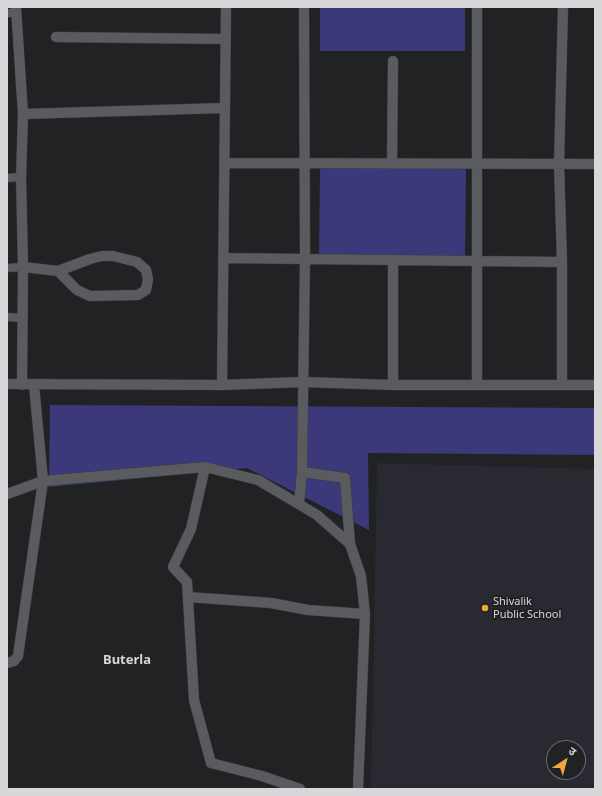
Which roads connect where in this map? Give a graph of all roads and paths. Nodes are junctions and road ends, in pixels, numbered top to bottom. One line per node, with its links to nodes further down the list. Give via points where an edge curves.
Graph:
1 (226, 7): 7 (street)
2 (304, 7): 11 (street)
3 (477, 7): 14 (street)
4 (563, 7): 15 (street)
5 (13, 11): 10 (street)
6 (56, 37): 7 (street)
7 (225, 39): 9 (street)
8 (393, 61): 13 (street)
9 (224, 108): 10 (street); 12 (street)
10 (23, 114): 17 (street)
11 (305, 163): 12 (street); 13 (street); 20 (street)
12 (225, 164): 19 (street)
13 (392, 164): 14 (street)
14 (477, 164): 15 (street); 22 (street)
15 (559, 164): 16 (street); 23 (street)
16 (595, 164)
17 (21, 177): 18 (lane); 24 (street)
18 (7, 178)
19 (223, 258): 20 (street); 33 (street)
20 (305, 258): 21 (street); 29 (street)
21 (393, 260): 22 (street); 34 (street)
22 (477, 261): 23 (street); 35 (street)
23 (562, 262): 36 (street)
24 (23, 267): 25 (lane); 26 (street); 28 (street)
25 (7, 268)
26 (58, 271): 26 (street, via 96,258 113,256 137,262 146,270 148,279 146,290 138,295 90,296 77,290)
27 (7, 318): 28 (lane)
28 (23, 318): 31 (street)
29 (303, 382): 33 (street); 34 (street); 39 (street)
30 (7, 384): 31 (street)
31 (22, 385): 32 (street)
32 (34, 385): 33 (street); 40 (street)
33 (222, 385)
34 (393, 385): 35 (street)
35 (477, 385): 36 (street)
36 (562, 385): 37 (street)
37 (595, 385)
38 (205, 467): 40 (street); 42 (street, via 258,480); 44 (street, via 191,529 173,567 187,582)
39 (302, 472): 42 (street); 43 (street, via 345,478)
40 (43, 481): 41 (street); 46 (street, via 18,656 14,661)
41 (7, 494)
42 (299, 504): 43 (street, via 318,515)
43 (350, 544): 45 (street, via 361,576)
44 (188, 597): 45 (street); 47 (street, via 194,700 212,763)
45 (365, 614): 48 (street)
46 (7, 663)
47 (300, 789)
48 (358, 789)

